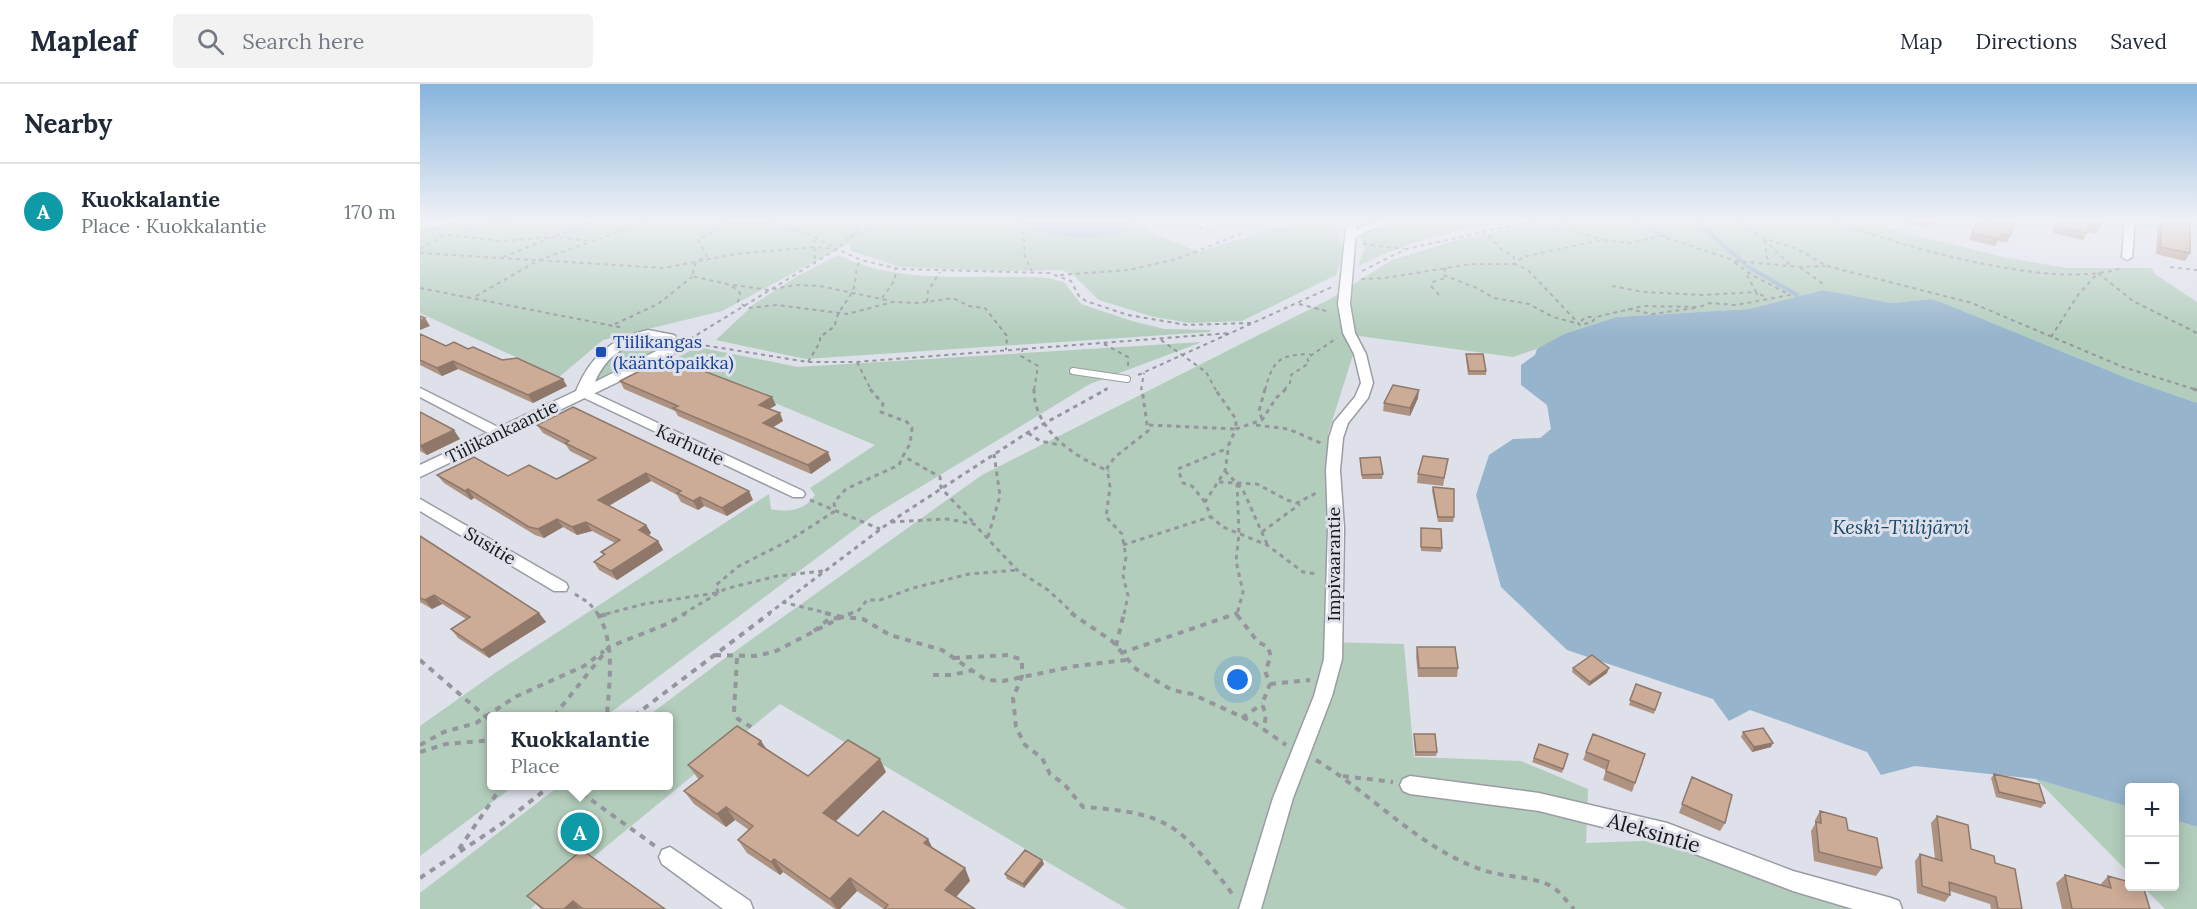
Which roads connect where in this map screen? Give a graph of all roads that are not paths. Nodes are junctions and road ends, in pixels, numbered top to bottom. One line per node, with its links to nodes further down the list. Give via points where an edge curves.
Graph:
1 (1349, 258): 15 (street, Impivaarantie, via 1344,304 1367,383 1361,398 1341,422 1335,452 1333,659)
2 (2126, 258): 3 (street)
3 (2125, 262)
4 (1073, 371): 5 (lane)
5 (1127, 379)
6 (420, 392): 8 (street)
7 (583, 392): 7 (street, Tiilikankaantie, via 596,364 630,339 659,334 677,346); 8 (street, Tiilikankaantie); 10 (street, Karhutie)
8 (499, 433): 9 (street, Tiilikankaantie)
9 (420, 472)
10 (798, 494)
11 (420, 504): 12 (street, Susitie)
12 (560, 587)
13 (1410, 785): 17 (street, Aleksintie, via 1539,802 1667,833 1793,881)
14 (670, 857): 16 (street)
15 (1244, 905)
16 (742, 909)
17 (1891, 909)

